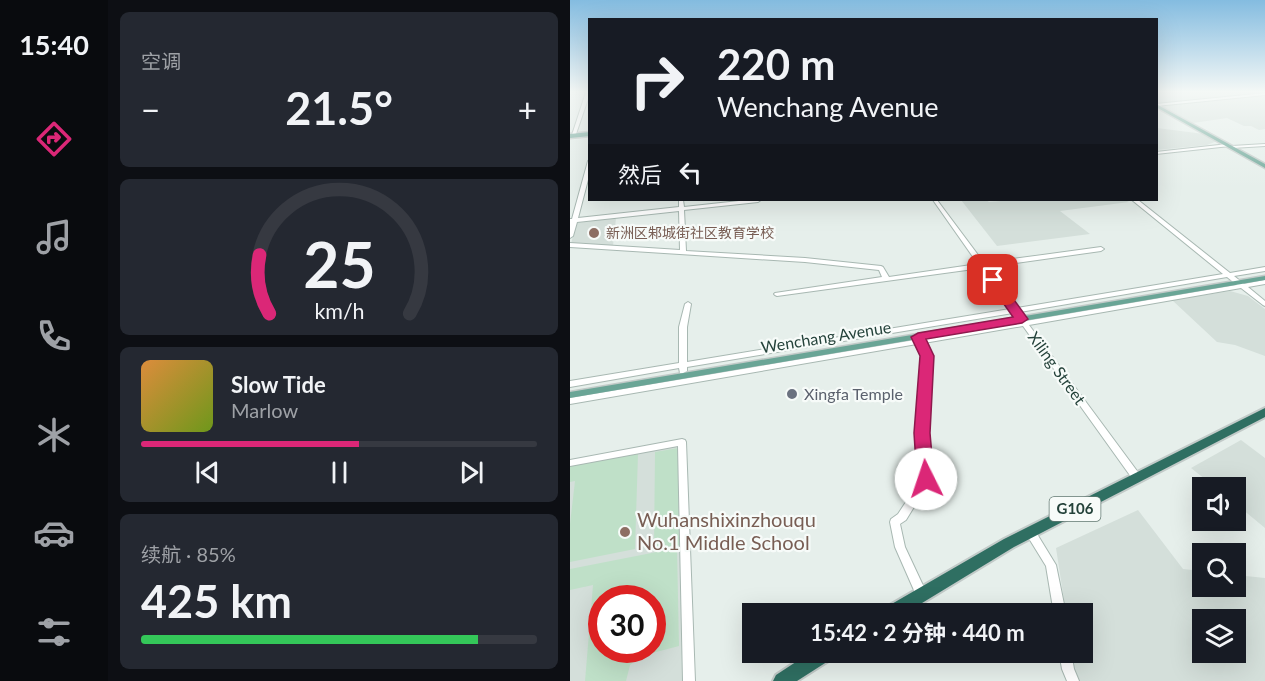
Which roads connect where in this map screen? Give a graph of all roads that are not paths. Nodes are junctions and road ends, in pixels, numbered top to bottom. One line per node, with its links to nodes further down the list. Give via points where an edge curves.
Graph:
1 (1190, 124): 5 (main road)
2 (588, 134): 3 (main road)
3 (571, 137)
4 (1265, 145): 5 (street)
5 (1230, 146): 6 (street); 7 (main road)
6 (1158, 153)
7 (1265, 166)
8 (588, 168): 14 (street)
9 (681, 201): 13 (street)
10 (748, 201): 13 (street)
11 (936, 201): 19 (street, Xiling Street)
12 (1136, 201): 22 (street)
13 (682, 208): 14 (street); 18 (street)
14 (572, 221): 15 (street)
15 (570, 236)
16 (570, 245): 18 (street)
17 (1101, 249): 19 (street)
18 (683, 252): 21 (street, via 881,268)
19 (982, 265): 21 (street); 26 (street, Xiling Street)
20 (1265, 276): 22 (main road, Wenchang Avenue)
21 (886, 278): 23 (street)
22 (1236, 281): 25 (street); 26 (main road, Wenchang Avenue)
23 (777, 294)
24 (688, 304): 28 (street, via 683,327)
25 (1265, 304)
26 (1020, 317): 27 (main road, Wenchang Avenue); 28 (main road, Wenchang Avenue); 35 (street, Xiling Street)
27 (919, 339): 31 (main road, Wenchang Avenue); 32 (street); 37 (street, via 927,356 922,433 926,479 902,518 895,522 900,547)
28 (683, 368): 29 (street); 30 (main road, Wenchang Avenue)
29 (570, 384)
30 (570, 390)
31 (570, 395)
32 (570, 401)
33 (1265, 412): 35 (highway, G106)
34 (570, 463): 42 (street, via 682,442)
35 (1137, 478): 36 (highway, G106)
36 (1030, 532): 37 (highway, G106); 39 (street, via 1051,565)
37 (921, 594): 38 (highway, G106)
38 (907, 603)
39 (1058, 603)
40 (809, 663): 43 (highway)
41 (1067, 663): 44 (street)
42 (689, 681)
43 (782, 681)
44 (1074, 681)

